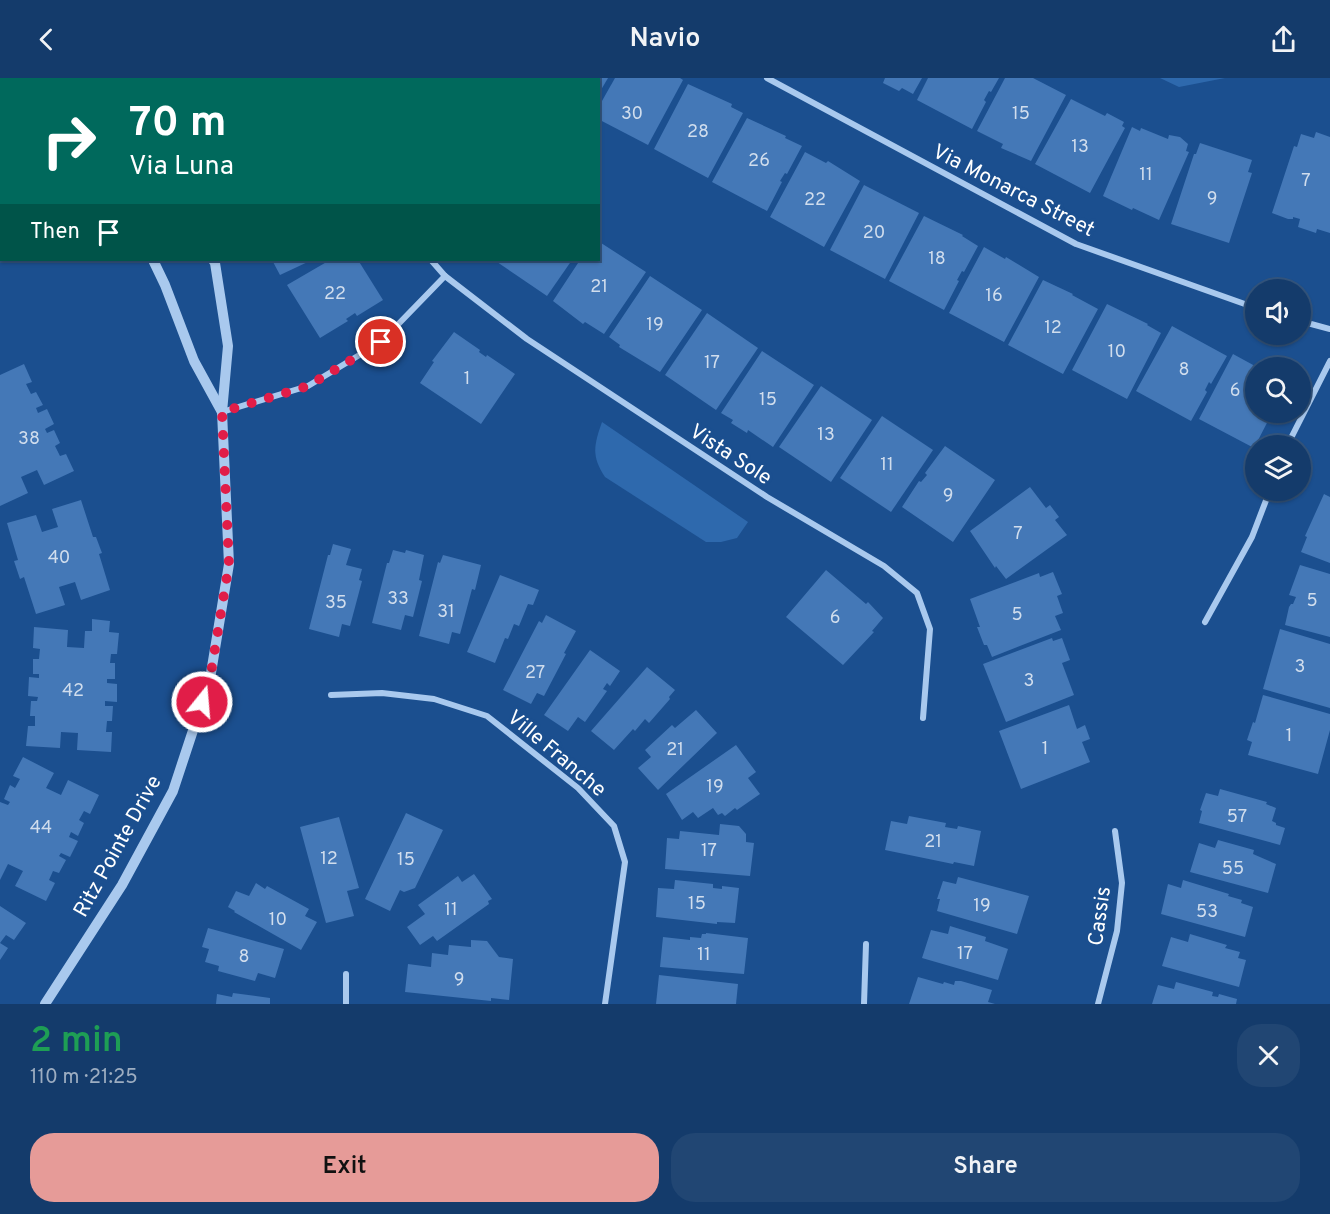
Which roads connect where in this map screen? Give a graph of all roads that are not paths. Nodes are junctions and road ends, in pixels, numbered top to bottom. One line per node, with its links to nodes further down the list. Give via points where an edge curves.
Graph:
1 (767, 78): 6 (street, Via Monarca Street, via 1076,244)
2 (153, 261): 10 (street, Ritz Pointe Drive, via 194,361)
3 (214, 261): 10 (street, Ritz Pointe Drive, via 228,346)
4 (431, 261): 5 (street, Vista Sole)
5 (445, 276): 10 (street, via 381,342 308,386); 15 (street, Vista Sole, via 527,339 767,497 884,566 917,593 930,629)
6 (1245, 304)
7 (1311, 324): 8 (street)
8 (1330, 329)
9 (1330, 361): 11 (street)
10 (222, 412): 19 (street, Ritz Pointe Drive, via 229,564 210,679 173,791 122,885)
11 (1293, 435)
12 (1266, 501): 13 (street, via 1252,537)
13 (1205, 622)
14 (331, 695): 21 (street, Ville Franche, via 382,693 434,699 487,716 578,788 614,826 625,862)
15 (923, 718)
16 (1115, 831): 23 (street, Cassis, via 1122,883 1117,931)
17 (866, 944): 22 (street)
18 (346, 974): 20 (street)
19 (45, 1004)
20 (346, 1004)
21 (605, 1004)
22 (864, 1004)
23 (1098, 1004)

